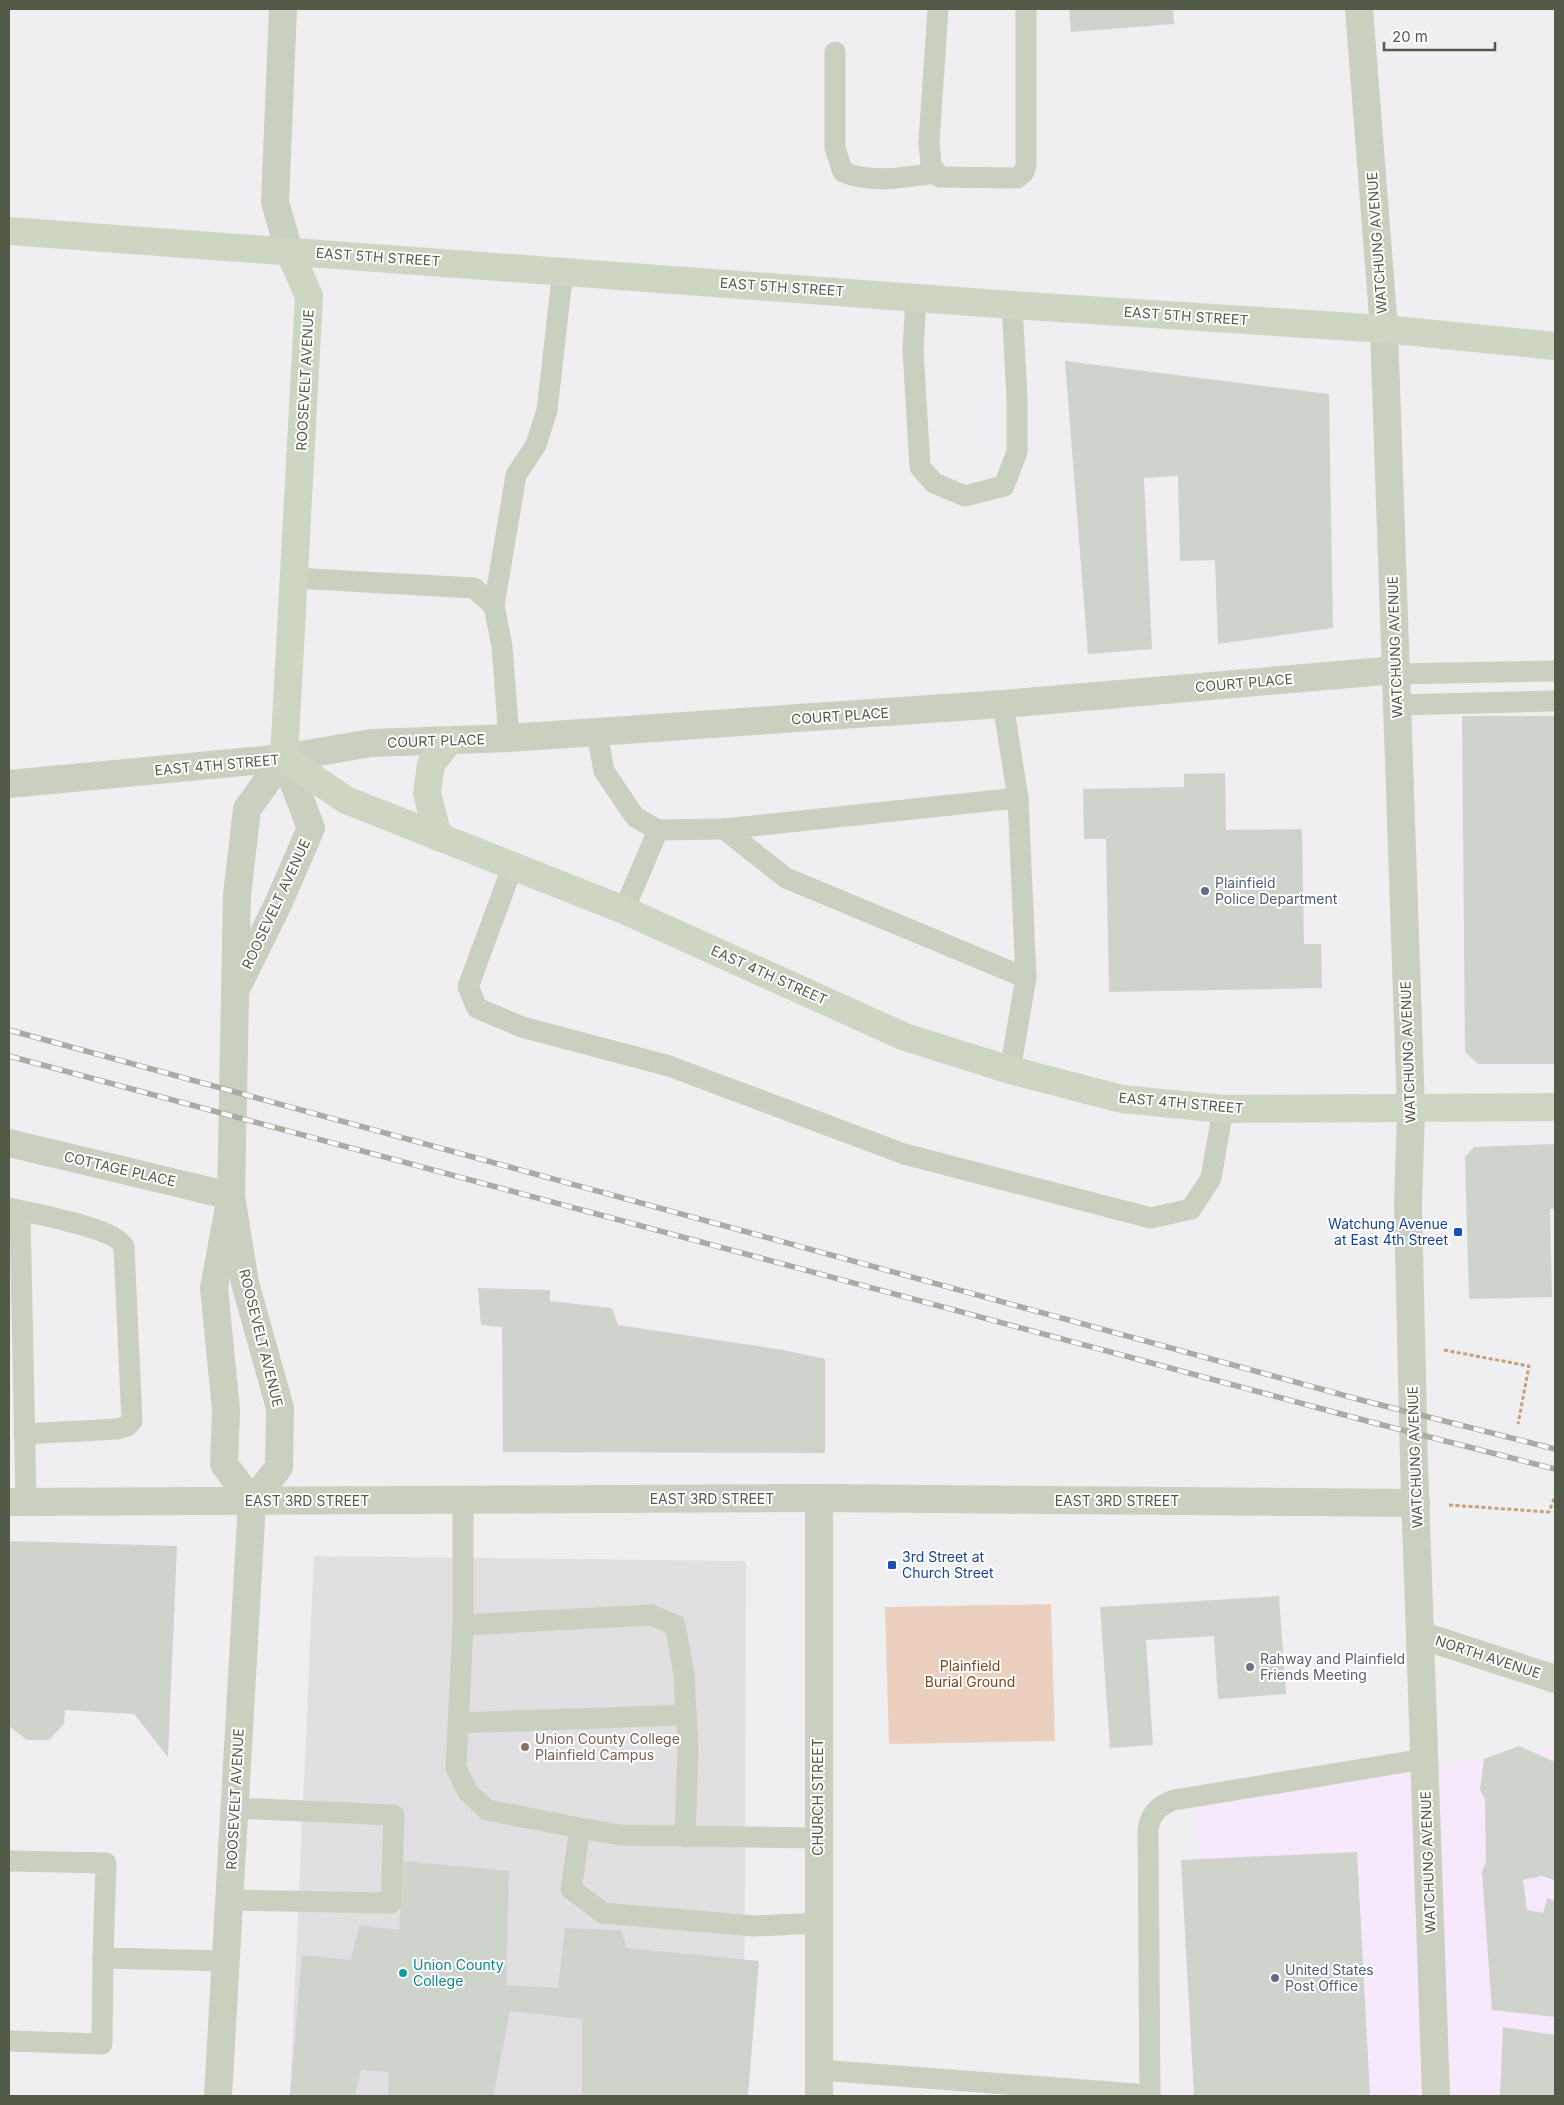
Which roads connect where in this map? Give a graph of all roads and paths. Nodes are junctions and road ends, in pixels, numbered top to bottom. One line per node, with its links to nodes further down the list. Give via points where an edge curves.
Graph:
1 (283, 9): 8 (street, ROOSEVELT AVENUE, via 275,202)
2 (938, 9): 6 (lane, via 929,142)
3 (1026, 9): 6 (lane, via 1024,172 1017,178 940,177)
4 (1359, 9): 12 (street, WATCHUNG AVENUE)
5 (835, 52): 6 (lane, via 835,148 843,172 884,179)
6 (935, 173)
7 (9, 231): 8 (main road, EAST 5TH STREET)
8 (289, 250): 9 (main road, EAST 5TH STREET); 14 (main road, ROOSEVELT AVENUE, via 310,296)
9 (562, 270): 10 (main road, EAST 5TH STREET); 15 (lane, via 547,410 536,445 516,475)
10 (916, 298): 11 (main road, EAST 5TH STREET); 11 (lane, via 914,350 920,467 934,483 965,496 1004,486 1017,452)
11 (1012, 305): 12 (main road, EAST 5TH STREET)
12 (1384, 329): 13 (main road, EAST 5TH STREET); 17 (street, WATCHUNG AVENUE)
13 (1555, 346)
14 (294, 578): 15 (lane, via 474,588); 24 (main road, ROOSEVELT AVENUE)
15 (494, 606): 22 (lane, via 502,646)
16 (1555, 671): 17 (lane)
17 (1396, 672): 19 (street, COURT PLACE); 20 (street, WATCHUNG AVENUE)
18 (1555, 701): 20 (lane)
19 (1003, 704): 21 (street, COURT PLACE); 26 (lane)
20 (1396, 705): 36 (street, WATCHUNG AVENUE)
21 (597, 733): 22 (street, COURT PLACE); 28 (lane, via 604,771 635,817)
22 (509, 738): 23 (street, COURT PLACE)
23 (448, 741): 24 (street, COURT PLACE, via 371,743); 29 (main road, via 431,764 427,793)
24 (284, 758): 25 (street, EAST 4TH STREET); 29 (main road, EAST 4TH STREET, via 346,800); 33 (street, ROOSEVELT AVENUE, via 247,809 237,895); 33 (street, ROOSEVELT AVENUE, via 311,828)
25 (9, 784)
26 (1018, 798): 27 (lane); 32 (lane)
27 (724, 829): 28 (lane); 32 (lane, via 786,878)
28 (658, 830): 31 (lane)
29 (438, 837): 30 (main road, EAST 4TH STREET)
30 (512, 868): 31 (main road, EAST 4TH STREET); 37 (lane, via 468,987 477,1008 522,1027 669,1066 904,1154 1151,1218 1191,1209 1211,1178)
31 (624, 910): 34 (main road, EAST 4TH STREET, via 905,1037)
32 (1026, 978): 34 (lane)
33 (235, 992): 39 (street, ROOSEVELT AVENUE)
34 (1010, 1070): 37 (main road, EAST 4TH STREET, via 1122,1099)
35 (1555, 1107): 36 (main road, EAST 4TH STREET)
36 (1411, 1109): 37 (main road, EAST 4TH STREET); 41 (street, WATCHUNG AVENUE, via 1408,1207)
37 (1223, 1110)
38 (9, 1143): 39 (street, COTTAGE PLACE)
39 (231, 1196): 48 (street, ROOSEVELT AVENUE, via 214,1288 226,1410 224,1464); 48 (street, ROOSEVELT AVENUE, via 245,1283 280,1408 279,1467)
40 (14, 1210): 43 (lane); 43 (lane, via 84,1226 122,1240 132,1420 118,1429)
41 (1412, 1344): 42 (path, via 1529,1366); 49 (street, WATCHUNG AVENUE)
42 (1518, 1424)
43 (24, 1434): 47 (lane)
44 (1555, 1496): 49 (path, via 1549,1512)
45 (819, 1498): 46 (street, EAST 3RD STREET); 49 (street, EAST 3RD STREET); 59 (street, CHURCH STREET)
46 (463, 1501): 48 (street, EAST 3RD STREET); 50 (lane)
47 (17, 1502): 48 (street, EAST 3RD STREET)
48 (252, 1502): 56 (street, ROOSEVELT AVENUE)
49 (1416, 1503): 51 (street, WATCHUNG AVENUE)
50 (463, 1625): 53 (lane, via 651,1616 675,1625 684,1674); 54 (lane)
51 (1420, 1635): 52 (street, NORTH AVENUE); 55 (street, WATCHUNG AVENUE)
52 (1555, 1679)
53 (686, 1715): 54 (lane); 58 (lane)
54 (458, 1723): 57 (lane, via 456,1768 468,1792 487,1810)
55 (1424, 1759): 68 (lane, via 1174,1800 1159,1806 1148,1830); 69 (street, WATCHUNG AVENUE)
56 (234, 1808): 61 (street, ROOSEVELT AVENUE); 61 (lane, via 394,1815 391,1903)
57 (580, 1828): 58 (lane, via 620,1835); 62 (lane, via 571,1889 603,1913 754,1926)
58 (685, 1837): 59 (lane)
59 (818, 1838): 62 (street, CHURCH STREET)
60 (9, 1861): 63 (lane, via 106,1863)
61 (229, 1900): 64 (street, ROOSEVELT AVENUE)
62 (820, 1924): 66 (street, CHURCH STREET)
63 (104, 1958): 64 (lane); 65 (lane, via 102,2044)
64 (226, 1960): 67 (street, ROOSEVELT AVENUE)
65 (9, 2041)
66 (819, 2083): 68 (lane)
67 (218, 2096)
68 (1150, 2096)
69 (1436, 2096)

